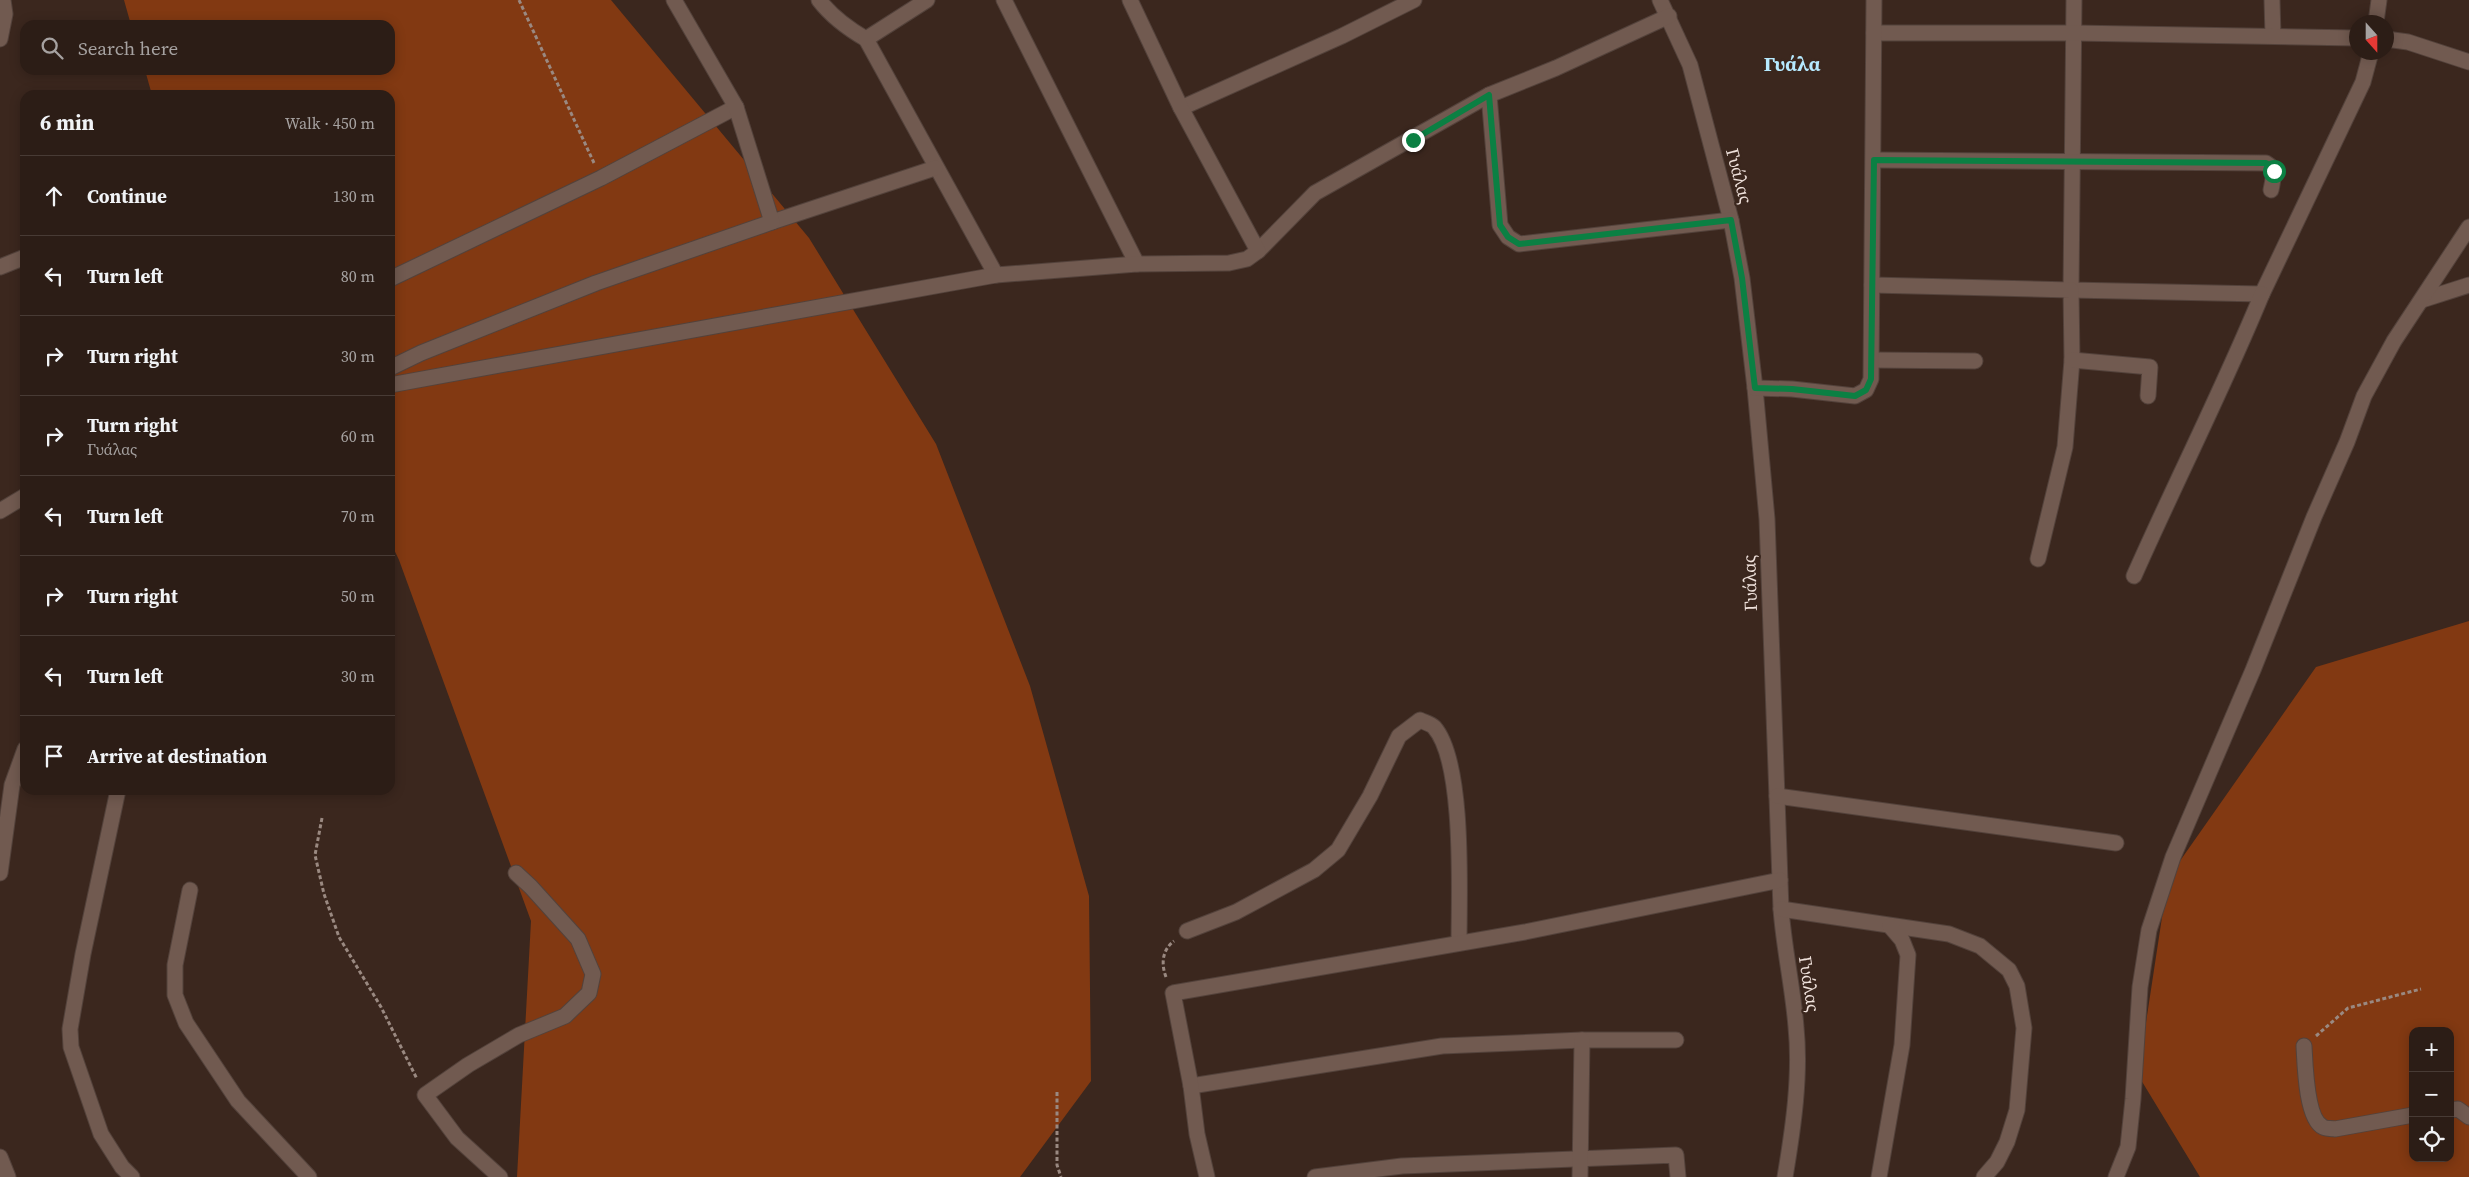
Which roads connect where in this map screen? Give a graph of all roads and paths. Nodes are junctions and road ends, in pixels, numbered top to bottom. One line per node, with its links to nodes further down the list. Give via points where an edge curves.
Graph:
1 (3, 0): 20 (street, via 5,14)
2 (519, 0): 31 (path)
3 (674, 0): 26 (street)
4 (819, 0): 21 (street, via 845,27)
5 (927, 0): 21 (street)
6 (1004, 0): 38 (street)
7 (1130, 0): 27 (street)
8 (1414, 0): 27 (street)
9 (1660, 0): 15 (street, Γυάλας)
10 (1874, 0): 17 (street)
11 (2074, 0): 16 (street)
12 (2272, 0): 18 (street)
13 (2379, 0): 14 (street)
14 (2377, 15)
15 (1669, 16): 25 (street); 33 (street, Γυάλας, via 1690,65)
16 (2074, 33): 17 (street); 18 (street); 29 (street)
17 (1874, 34): 28 (street)
18 (2273, 36): 19 (street)
19 (2349, 38)
20 (0, 39)
21 (866, 39): 30 (street)
22 (2394, 40): 24 (street)
23 (2369, 60): 45 (street, via 2363,82)
24 (2469, 62)
25 (1489, 95): 33 (street, via 1500,225 1508,237 1519,244); 36 (street, via 1315,193)
26 (736, 107): 31 (street); 34 (street)
27 (1181, 108): 36 (street)
28 (1874, 160): 29 (street); 42 (street)
29 (2072, 161): 32 (street, via 2266,163 2274,171); 44 (street)
30 (936, 168): 34 (street); 40 (street)
31 (601, 178): 41 (street)
32 (2271, 190)
33 (1731, 220): 52 (street, Γυάλας, via 1742,278)
34 (772, 222): 50 (street, via 596,283)
35 (2469, 227): 46 (street)
36 (1258, 250): 38 (street, via 1247,260 1229,263)
37 (20, 259): 39 (street)
38 (1137, 264): 40 (street)
39 (0, 267)
40 (996, 275): 51 (street)
41 (395, 277)
42 (1872, 285): 44 (street); 47 (street)
43 (2469, 285): 46 (street)
44 (2071, 290): 45 (street); 48 (street)
45 (2262, 294): 57 (street, via 2234,362)
46 (2422, 300): 96 (street, via 2394,340 2364,396 2254,670 2172,857 2149,930 2140,987 2128,1147)
47 (1872, 360): 49 (street); 52 (street, via 1871,379 1866,390 1855,396)
48 (2072, 360): 53 (street, via 2150,367); 56 (street, via 2064,447)
49 (1975, 361)
50 (395, 366)
51 (395, 384)
52 (1755, 388): 60 (street, Γυάλας, via 1767,518)
53 (2148, 396)
54 (20, 499): 55 (street)
55 (0, 511)
56 (2038, 559)
57 (2134, 576)
58 (20, 762): 63 (street, via 12,784)
59 (117, 795): 85 (street, via 70,1029 72,1047 101,1134)
60 (1777, 796): 62 (street); 65 (street, Γυάλας)
61 (322, 818): 78 (path, via 315,854 339,937 381,1007)
62 (2116, 843)
63 (0, 872)
64 (516, 873): 78 (street, via 578,939 593,974 589,993 565,1016 519,1034)
65 (1780, 880): 67 (street, Γυάλας); 70 (street)
66 (190, 890): 86 (street, via 174,965 175,994 186,1022 238,1101)
67 (1782, 909): 68 (street); 93 (street, Γυάλας, via 1797,1063)
68 (1890, 926): 94 (street, via 1902,940 1908,955 1902,1045); 95 (street, via 1949,934 1980,946 2009,970 2017,986 2024,1028 2017,1110 2007,1142 1997,1162)
69 (1187, 931): 70 (street, via 1245,907 1314,870 1338,850 1370,796 1399,736 1420,720 1433,726 1443,742 1455,782); 72 (path, via 1168,946 1162,965)
70 (1459, 943): 72 (street)
71 (2421, 989): 75 (path, via 2348,1008)
72 (1173, 993): 76 (street)
73 (1582, 1040): 74 (street); 76 (street, via 1442,1046); 83 (street)
74 (1676, 1040)
75 (2304, 1046): 80 (street, via 2310,1103 2315,1120 2322,1127 2335,1129)
76 (1191, 1086): 89 (street)
77 (1057, 1092): 88 (path, via 1057,1165)
78 (425, 1095): 87 (street, via 457,1138)
79 (2454, 1110): 81 (street)
80 (2409, 1117)
81 (2469, 1117)
82 (0, 1157): 84 (street)
83 (1581, 1158): 90 (street, via 1402,1166); 91 (street); 92 (street, via 1676,1155)
84 (8, 1177)
85 (132, 1177)
86 (309, 1177)
87 (500, 1177)
88 (1061, 1177)
89 (1207, 1177)
90 (1315, 1177)
91 (1580, 1177)
92 (1678, 1177)
93 (1786, 1177)
94 (1879, 1177)
95 (1984, 1177)
96 (2116, 1177)

